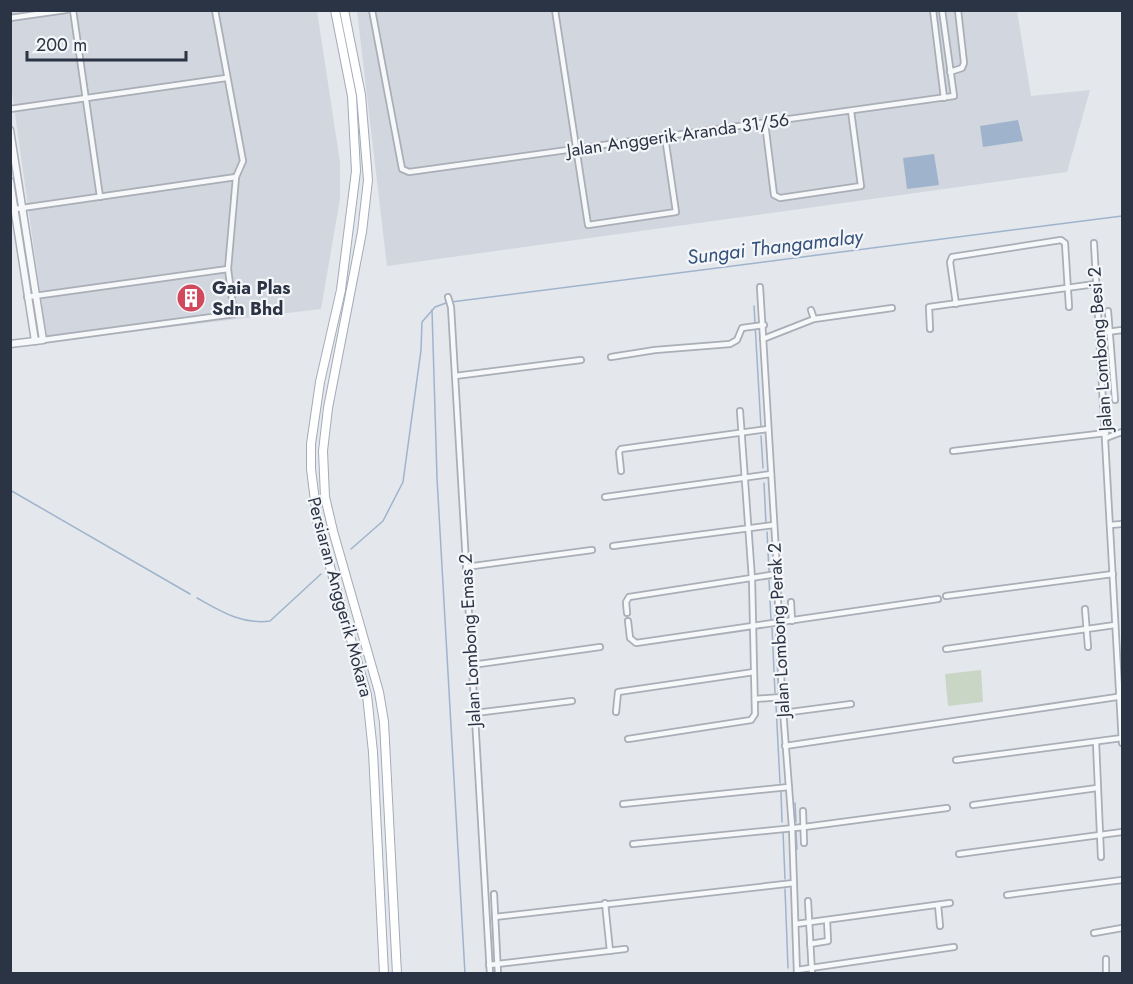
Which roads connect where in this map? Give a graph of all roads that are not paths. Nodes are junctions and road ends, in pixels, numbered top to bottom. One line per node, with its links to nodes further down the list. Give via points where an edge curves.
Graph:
1 (66, 10): 11 (street)
2 (73, 10): 14 (street)
3 (215, 10): 13 (street)
4 (335, 10): 142 (main road, Persiaran Anggerik Mokara, via 352,96 356,171 341,290 313,425 311,469 318,525 367,696)
5 (344, 10): 143 (main road, Persiaran Anggerik Mokara, via 361,95 368,180 322,451 325,497 384,722)
6 (372, 10): 21 (street, Jalan Anggerik Aranda 31/56, via 402,169 409,172)
7 (555, 10): 21 (street)
8 (933, 10): 15 (street)
9 (942, 10): 12 (street)
10 (958, 10): 12 (street, via 964,63 962,68)
11 (10, 18)
12 (950, 72): 15 (street, Jalan Anggerik Aranda 31/56, via 954,96)
13 (226, 78): 14 (street); 22 (street, via 243,161)
14 (86, 98): 16 (street); 24 (street)
15 (944, 98): 17 (street, Jalan Anggerik Aranda 31/56)
16 (10, 109)
17 (851, 111): 18 (street, Jalan Anggerik Aranda 31/56); 18 (street, via 861,186 819,193 780,198 774,195)
18 (765, 123): 20 (street, Jalan Anggerik Aranda 31/56)
19 (10, 130): 25 (street)
20 (665, 137): 21 (street, Jalan Anggerik Aranda 31/56); 21 (street, via 676,212 612,223 592,225 585,221)
21 (575, 150)
22 (236, 177): 24 (street); 27 (street)
23 (10, 181): 25 (street)
24 (100, 197): 25 (street)
25 (18, 209): 31 (street)
26 (1094, 243): 28 (street, Jalan Lombong Besi 2)
27 (228, 269): 31 (street); 45 (street, via 234,310 230,316)
28 (1095, 284): 30 (street); 43 (street, Jalan Lombong Besi 2)
29 (760, 287): 39 (street, Jalan Lombong Perak 2)
30 (1068, 288): 33 (street); 33 (street, via 1064,240 1035,243 952,257); 34 (street)
31 (31, 296): 45 (street); 46 (street)
32 (448, 297): 50 (street, Jalan Lombong Emas 2)
33 (956, 304): 40 (street, via 929,307)
34 (1070, 307)
35 (892, 308): 38 (street)
36 (810, 310): 38 (street)
37 (1108, 311): 42 (street)
38 (814, 320): 44 (street)
39 (762, 325): 44 (street, Jalan Lombong Perak 2); 48 (street, via 742,328 737,340 730,344)
40 (930, 329)
41 (1122, 330): 42 (street)
42 (1110, 332): 43 (street); 52 (street)
43 (1100, 333): 58 (street, Jalan Lombong Besi 2)
44 (763, 339): 55 (street, Jalan Lombong Perak 2)
45 (43, 340): 46 (street)
46 (35, 341): 47 (street)
47 (10, 344)
48 (610, 357)
49 (581, 360): 50 (street)
50 (455, 376): 70 (street, Jalan Lombong Emas 2)
51 (1122, 378): 52 (street)
52 (1114, 379): 53 (street)
53 (1115, 400)
54 (740, 411): 57 (street)
55 (768, 429): 57 (street); 61 (street, Jalan Lombong Perak 2)
56 (1122, 432): 58 (street)
57 (741, 433): 60 (street, via 621,449); 62 (street)
58 (1106, 436): 59 (street); 66 (street, Jalan Lombong Besi 2)
59 (953, 451)
60 (621, 471)
61 (771, 474): 62 (street); 65 (street, Jalan Lombong Perak 2)
62 (744, 478): 63 (street); 67 (street)
63 (604, 497)
64 (1122, 524): 66 (street)
65 (774, 525): 67 (street); 71 (street, Jalan Lombong Perak 2)
66 (1110, 525): 72 (street, Jalan Lombong Besi 2)
67 (748, 529): 68 (street); 73 (street)
68 (613, 546)
69 (592, 550): 70 (street)
70 (466, 567): 89 (street, Jalan Lombong Emas 2)
71 (777, 574): 73 (street); 82 (street, Jalan Lombong Perak 2)
72 (1113, 574): 74 (street); 83 (street, Jalan Lombong Besi 2)
73 (752, 579): 78 (street, via 629,597); 84 (street)
74 (946, 596)
75 (938, 599): 80 (street)
76 (790, 602): 80 (street)
77 (1085, 609): 85 (street)
78 (627, 613)
79 (628, 621): 84 (street, via 630,638 636,643)
80 (792, 621): 82 (street)
81 (1122, 621): 83 (street)
82 (778, 623): 84 (street); 92 (street, Jalan Lombong Perak 2)
83 (1115, 623): 85 (street); 91 (street, Jalan Lombong Besi 2)
84 (753, 626): 90 (street)
85 (1087, 629): 86 (street); 88 (street)
86 (1088, 646)
87 (600, 647): 89 (street)
88 (946, 649)
89 (472, 665): 97 (street, Jalan Lombong Emas 2)
90 (754, 672): 93 (street); 96 (street, via 618,692)
91 (1122, 693): 100 (street, Jalan Lombong Besi 2); 102 (street, via 1036,710)
92 (782, 697): 93 (street); 98 (street, Jalan Lombong Perak 2)
93 (755, 699): 99 (street, via 751,720)
94 (572, 701): 97 (street)
95 (851, 705): 98 (street)
96 (616, 712)
97 (475, 713): 139 (street, Jalan Lombong Emas 2)
98 (783, 713): 102 (street, Jalan Lombong Perak 2)
99 (628, 739)
100 (1122, 740): 101 (street)
101 (1096, 742): 103 (street); 105 (street)
102 (785, 746): 104 (street, Jalan Lombong Perak 2)
103 (956, 760)
104 (789, 787): 106 (street); 111 (street, Jalan Lombong Perak 2)
105 (1097, 788): 107 (street); 113 (street)
106 (623, 804)
107 (973, 805)
108 (947, 808): 110 (street)
109 (803, 811): 110 (street)
110 (804, 826): 111 (street); 114 (street)
111 (792, 827): 115 (street); 119 (street, Jalan Lombong Perak 2)
112 (1122, 832): 113 (street)
113 (1099, 836): 116 (street); 117 (street)
114 (804, 843)
115 (633, 844)
116 (959, 854)
117 (1101, 857)
118 (1122, 880): 121 (street)
119 (794, 883): 123 (street); 129 (street, Jalan Lombong Perak 2)
120 (494, 894): 126 (street)
121 (1007, 895)
122 (808, 901): 128 (street)
123 (605, 903): 126 (street); 136 (street)
124 (950, 903): 125 (street)
125 (938, 905): 127 (street); 130 (street)
126 (495, 917): 138 (street)
127 (826, 920): 128 (street); 133 (street, via 828,941)
128 (809, 923): 129 (street); 133 (street)
129 (796, 924): 141 (street, Jalan Lombong Perak 2)
130 (940, 926)
131 (1122, 928): 132 (street)
132 (1094, 933)
133 (810, 944): 140 (street)
134 (954, 947): 140 (street)
135 (625, 949): 136 (street)
136 (610, 951): 138 (street)
137 (1106, 959): 146 (street)
138 (497, 964): 139 (street); 145 (street)
139 (489, 965): 144 (street, Jalan Lombong Emas 2)
140 (812, 971): 141 (street)
141 (797, 972)
142 (384, 974)
143 (397, 974)
144 (490, 974)
145 (498, 974)
146 (1106, 974)

